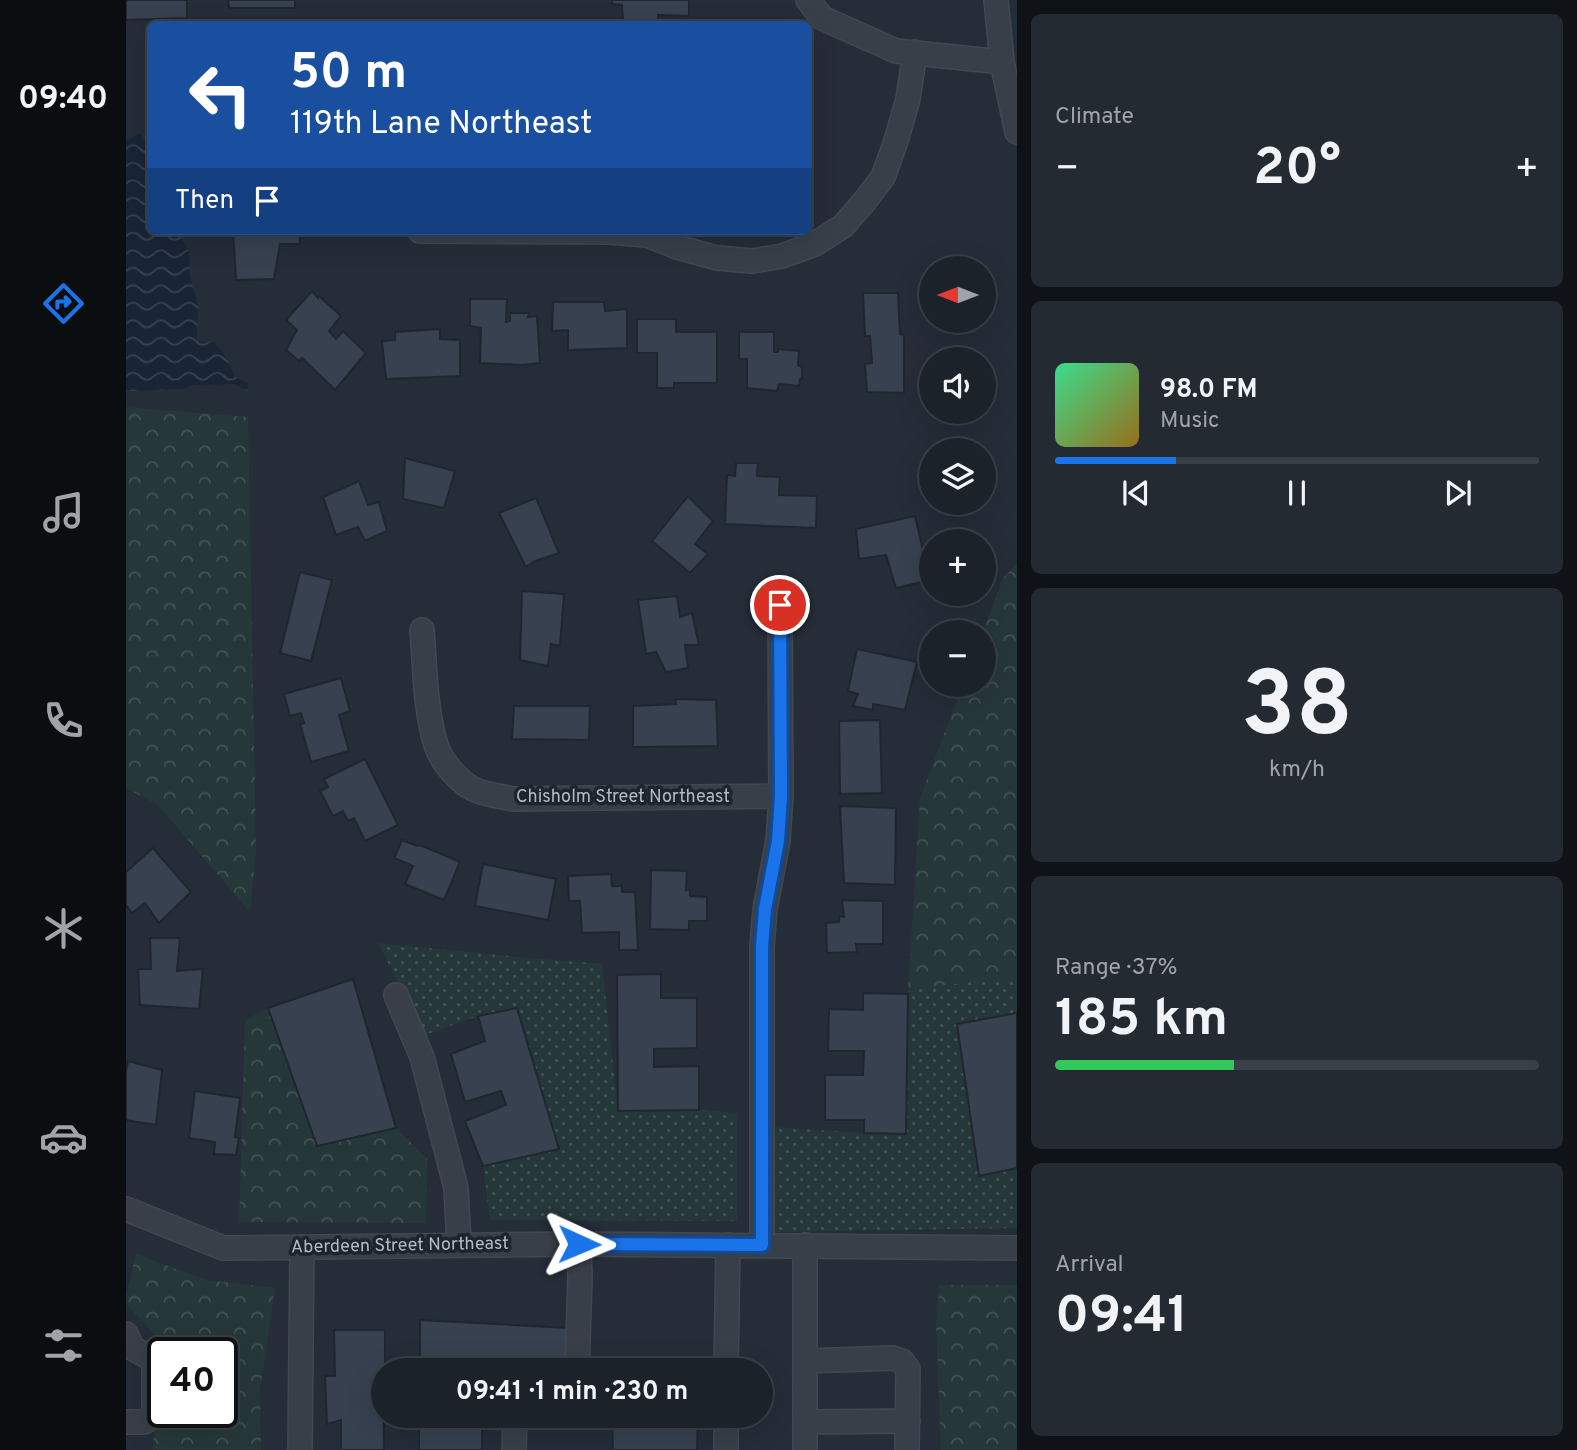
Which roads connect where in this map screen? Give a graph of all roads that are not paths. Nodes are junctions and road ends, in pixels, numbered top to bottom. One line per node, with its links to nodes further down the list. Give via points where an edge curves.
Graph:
1 (808, 0): 3 (street, via 822,18 896,51)
2 (996, 0): 4 (street)
3 (915, 52): 4 (street); 6 (street, via 908,99 883,177 843,226 815,244 752,261 717,258)
4 (1002, 62): 5 (street)
5 (1017, 132)
6 (647, 235)
7 (780, 605): 9 (street)
8 (422, 631): 9 (street, Chisholm Street Northeast, via 436,747 466,785 512,799)
9 (781, 796): 15 (street, via 762,947)
10 (396, 995): 13 (street, via 422,1057 456,1188)
11 (127, 1210): 17 (street, Aberdeen Street Northeast, via 223,1248)
12 (579, 1244): 13 (street, Aberdeen Street Northeast); 14 (street, Aberdeen Street Northeast); 20 (street)
13 (459, 1245): 17 (street, Aberdeen Street Northeast)
14 (728, 1245): 15 (street, Aberdeen Street Northeast); 21 (street)
15 (762, 1245): 16 (street, Aberdeen Street Northeast)
16 (805, 1245): 18 (street, Aberdeen Street Northeast); 22 (street)
17 (302, 1247): 28 (street)
18 (1017, 1248)
19 (128, 1343): 24 (street, via 154,1360 154,1415 144,1422)
20 (577, 1358)
21 (726, 1358)
22 (806, 1361): 23 (street, via 902,1361 908,1368); 25 (street)
23 (908, 1421): 25 (street); 32 (street)
24 (126, 1422)
25 (805, 1422): 31 (street)
26 (514, 1428): 29 (street)
27 (726, 1428): 30 (street)
28 (300, 1450)
29 (513, 1450)
30 (726, 1450)
31 (805, 1450)
32 (907, 1450)

